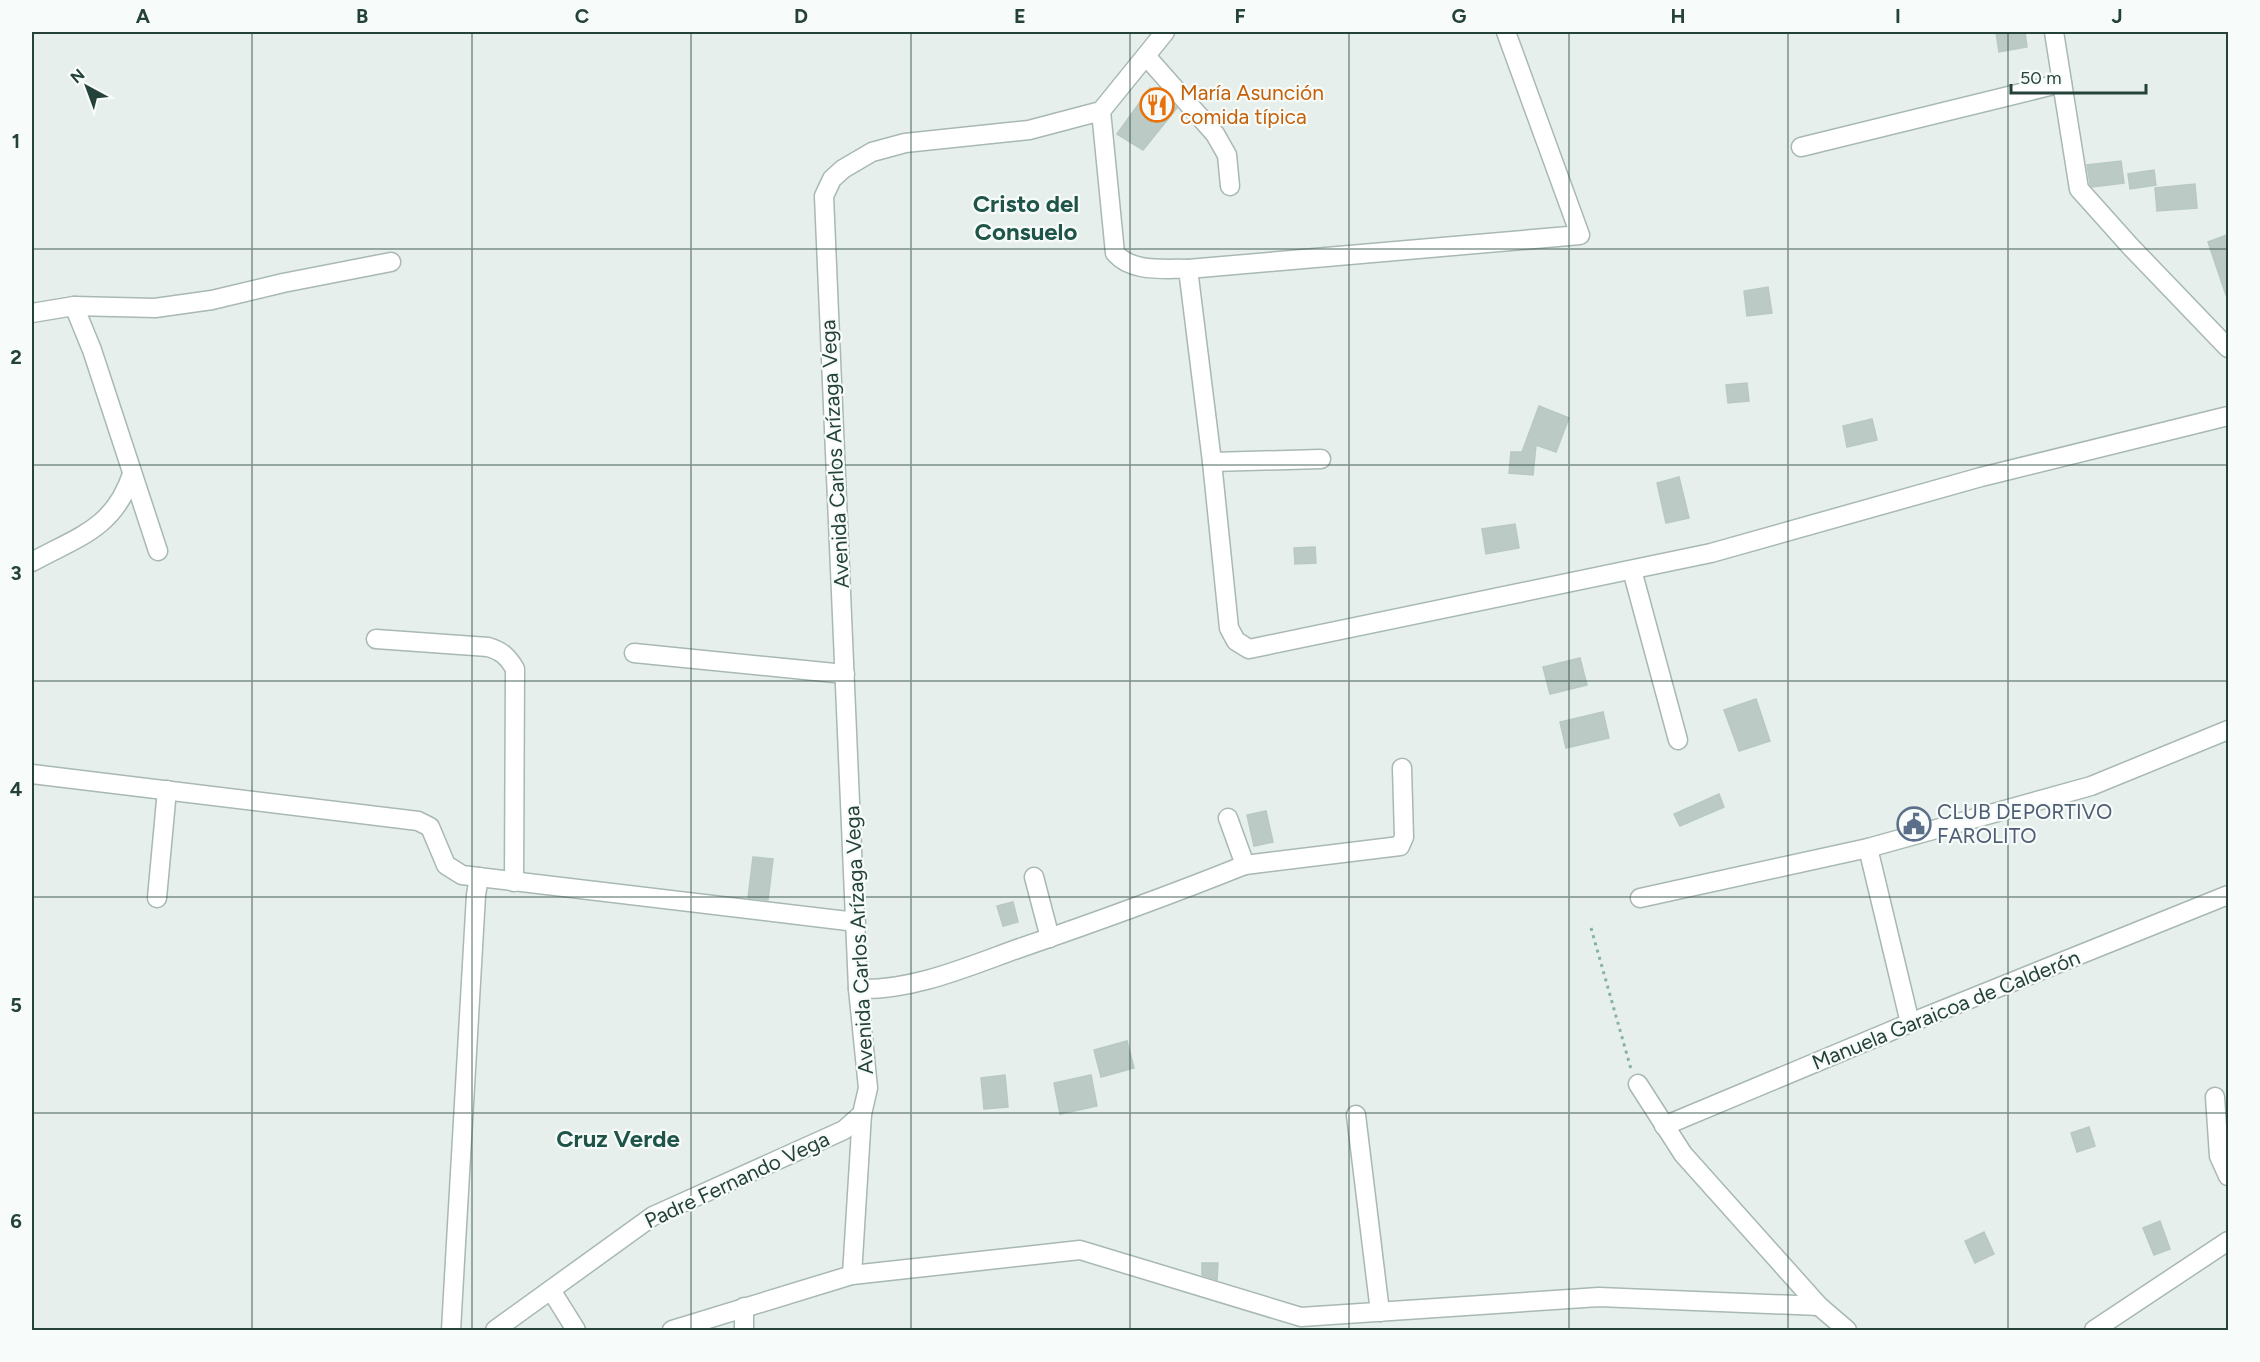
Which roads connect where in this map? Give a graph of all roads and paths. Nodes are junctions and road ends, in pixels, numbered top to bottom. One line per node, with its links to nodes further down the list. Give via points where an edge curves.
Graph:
1 (1165, 32): 4 (street)
2 (1506, 32): 10 (street, via 1580,235)
3 (2054, 32): 5 (street)
4 (1146, 56): 6 (street); 8 (street, via 1215,134 1227,155)
5 (2062, 83): 7 (street); 13 (street, via 2079,189)
6 (1101, 111): 10 (street, via 1116,253 1133,266); 23 (street, Avenida Carlos Arízaga Vega, via 1029,130 905,142 872,152 837,174 824,196)
7 (1801, 147)
8 (1230, 186)
9 (391, 262): 11 (street, via 212,300 155,308)
10 (1188, 269): 16 (street)
11 (75, 306): 12 (street); 17 (street)
12 (32, 313)
13 (2229, 348)
14 (2229, 416): 20 (street, via 1981,477 1711,553)
15 (1321, 459): 16 (street)
16 (1212, 462): 20 (street, via 1229,628 1236,641 1249,649)
17 (132, 474): 18 (street); 19 (street, via 117,506 101,525)
18 (158, 551)
19 (32, 562)
20 (1632, 570): 25 (street)
21 (376, 639): 34 (street, via 498,649 515,669)
22 (634, 653): 23 (street)
23 (845, 674): 38 (street, Avenida Carlos Arízaga Vega)
24 (2229, 730): 30 (street, via 2091,786)
25 (1678, 740)
26 (1402, 768): 31 (street, via 1404,837 1400,846)
27 (32, 774): 28 (street)
28 (167, 790): 32 (street, via 418,821 430,826 446,865 462,875); 36 (street)
29 (1228, 818): 31 (street)
30 (1868, 848): 37 (street); 42 (street)
31 (1245, 865): 40 (street)
32 (479, 877): 34 (street); 56 (street)
33 (1034, 877): 40 (street)
34 (514, 882): 38 (street)
35 (2229, 896): 42 (street, Manuela Garaicoa de Calderón)
36 (157, 898)
37 (1640, 898)
38 (856, 922): 41 (street, Avenida Carlos Arízaga Vega)
39 (1591, 928): 43 (path)
40 (1050, 938): 41 (street, via 922,981)
41 (858, 989): 45 (street, Avenida Carlos Arízaga Vega, via 868,1088)
42 (1910, 1023): 47 (street, Manuela Garaicoa de Calderón)
43 (1638, 1084): 47 (street)
44 (2215, 1097): 48 (street, via 2219,1156)
45 (862, 1114): 50 (street, Avenida Carlos Arízaga Vega); 51 (street, Padre Fernando Vega, via 843,1130 653,1216)
46 (1356, 1115): 54 (street)
47 (1664, 1125): 52 (street, via 1683,1154)
48 (2229, 1176)
49 (2229, 1241): 61 (street)
50 (852, 1275): 53 (street); 54 (street, via 1080,1250 1301,1317)
51 (551, 1290): 55 (street); 57 (street, Padre Fernando Vega)
52 (1819, 1306): 54 (street, via 1599,1297); 60 (street)
53 (744, 1307): 58 (street); 59 (street)
54 (1380, 1312)
55 (579, 1329)
56 (451, 1330)
57 (495, 1330)
58 (672, 1330)
59 (744, 1330)
60 (1847, 1330)
61 (2094, 1330)

